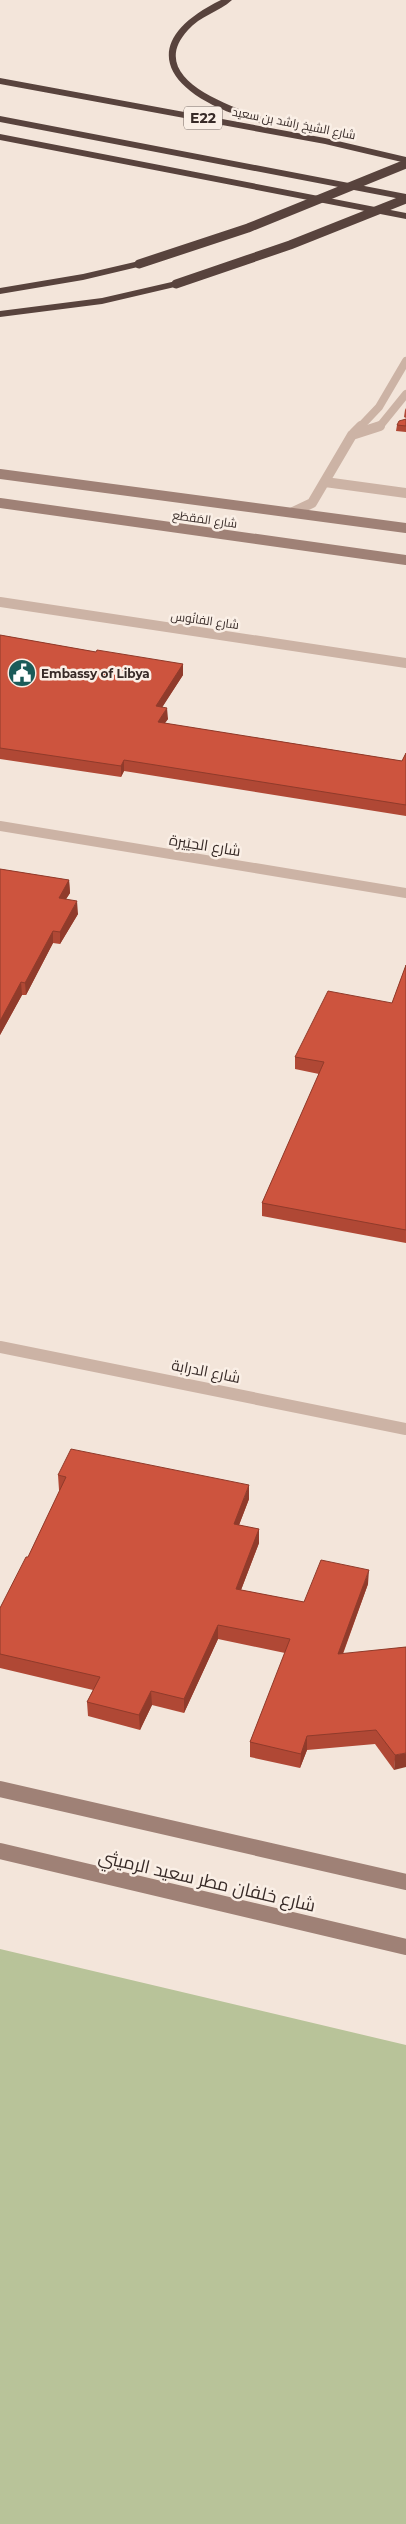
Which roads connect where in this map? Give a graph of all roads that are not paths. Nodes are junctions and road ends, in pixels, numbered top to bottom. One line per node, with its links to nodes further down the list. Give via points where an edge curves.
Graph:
1 (228, 0): 5 (highway, via 199,16 174,40 170,53 173,66 182,80 217,104)
2 (0, 81): 5 (highway, شارع الشيخ راشد بن سعيد / E22)
3 (0, 119): 8 (highway)
4 (0, 137): 9 (highway)
5 (325, 141): 6 (highway, شارع الشيخ راشد بن سعيد / E22)
6 (406, 160)
7 (406, 164): 10 (highway, bridge, via 248,228 139,264 83,278)
8 (406, 198): 11 (highway, bridge, via 290,246 176,284 102,301)
9 (406, 216)
10 (0, 291)
11 (0, 314)
12 (406, 361): 15 (street, via 379,407)
13 (406, 394): 14 (street)
14 (401, 409): 15 (street, via 380,426)
15 (352, 435): 17 (street)
16 (0, 474): 20 (street, شارع المَقطَع)
17 (325, 482): 18 (street); 20 (street, via 312,503)
18 (406, 493)
19 (0, 503): 22 (street, شارع المَقطَع)
20 (293, 512): 21 (street, شارع المَقطَع)
21 (406, 528)
22 (406, 560)
23 (0, 602): 24 (street, شارع الفانُوس)
24 (406, 663)
25 (0, 826): 26 (street, شارع الحِيَيرة)
26 (406, 893)
27 (0, 1347): 28 (street, شارع الدرابة)
28 (406, 1428)
29 (0, 1788): 31 (street)
30 (0, 1851): 32 (street, شارع خلفان مطر سعيد الرميثي)
31 (406, 1882)
32 (406, 1947)

